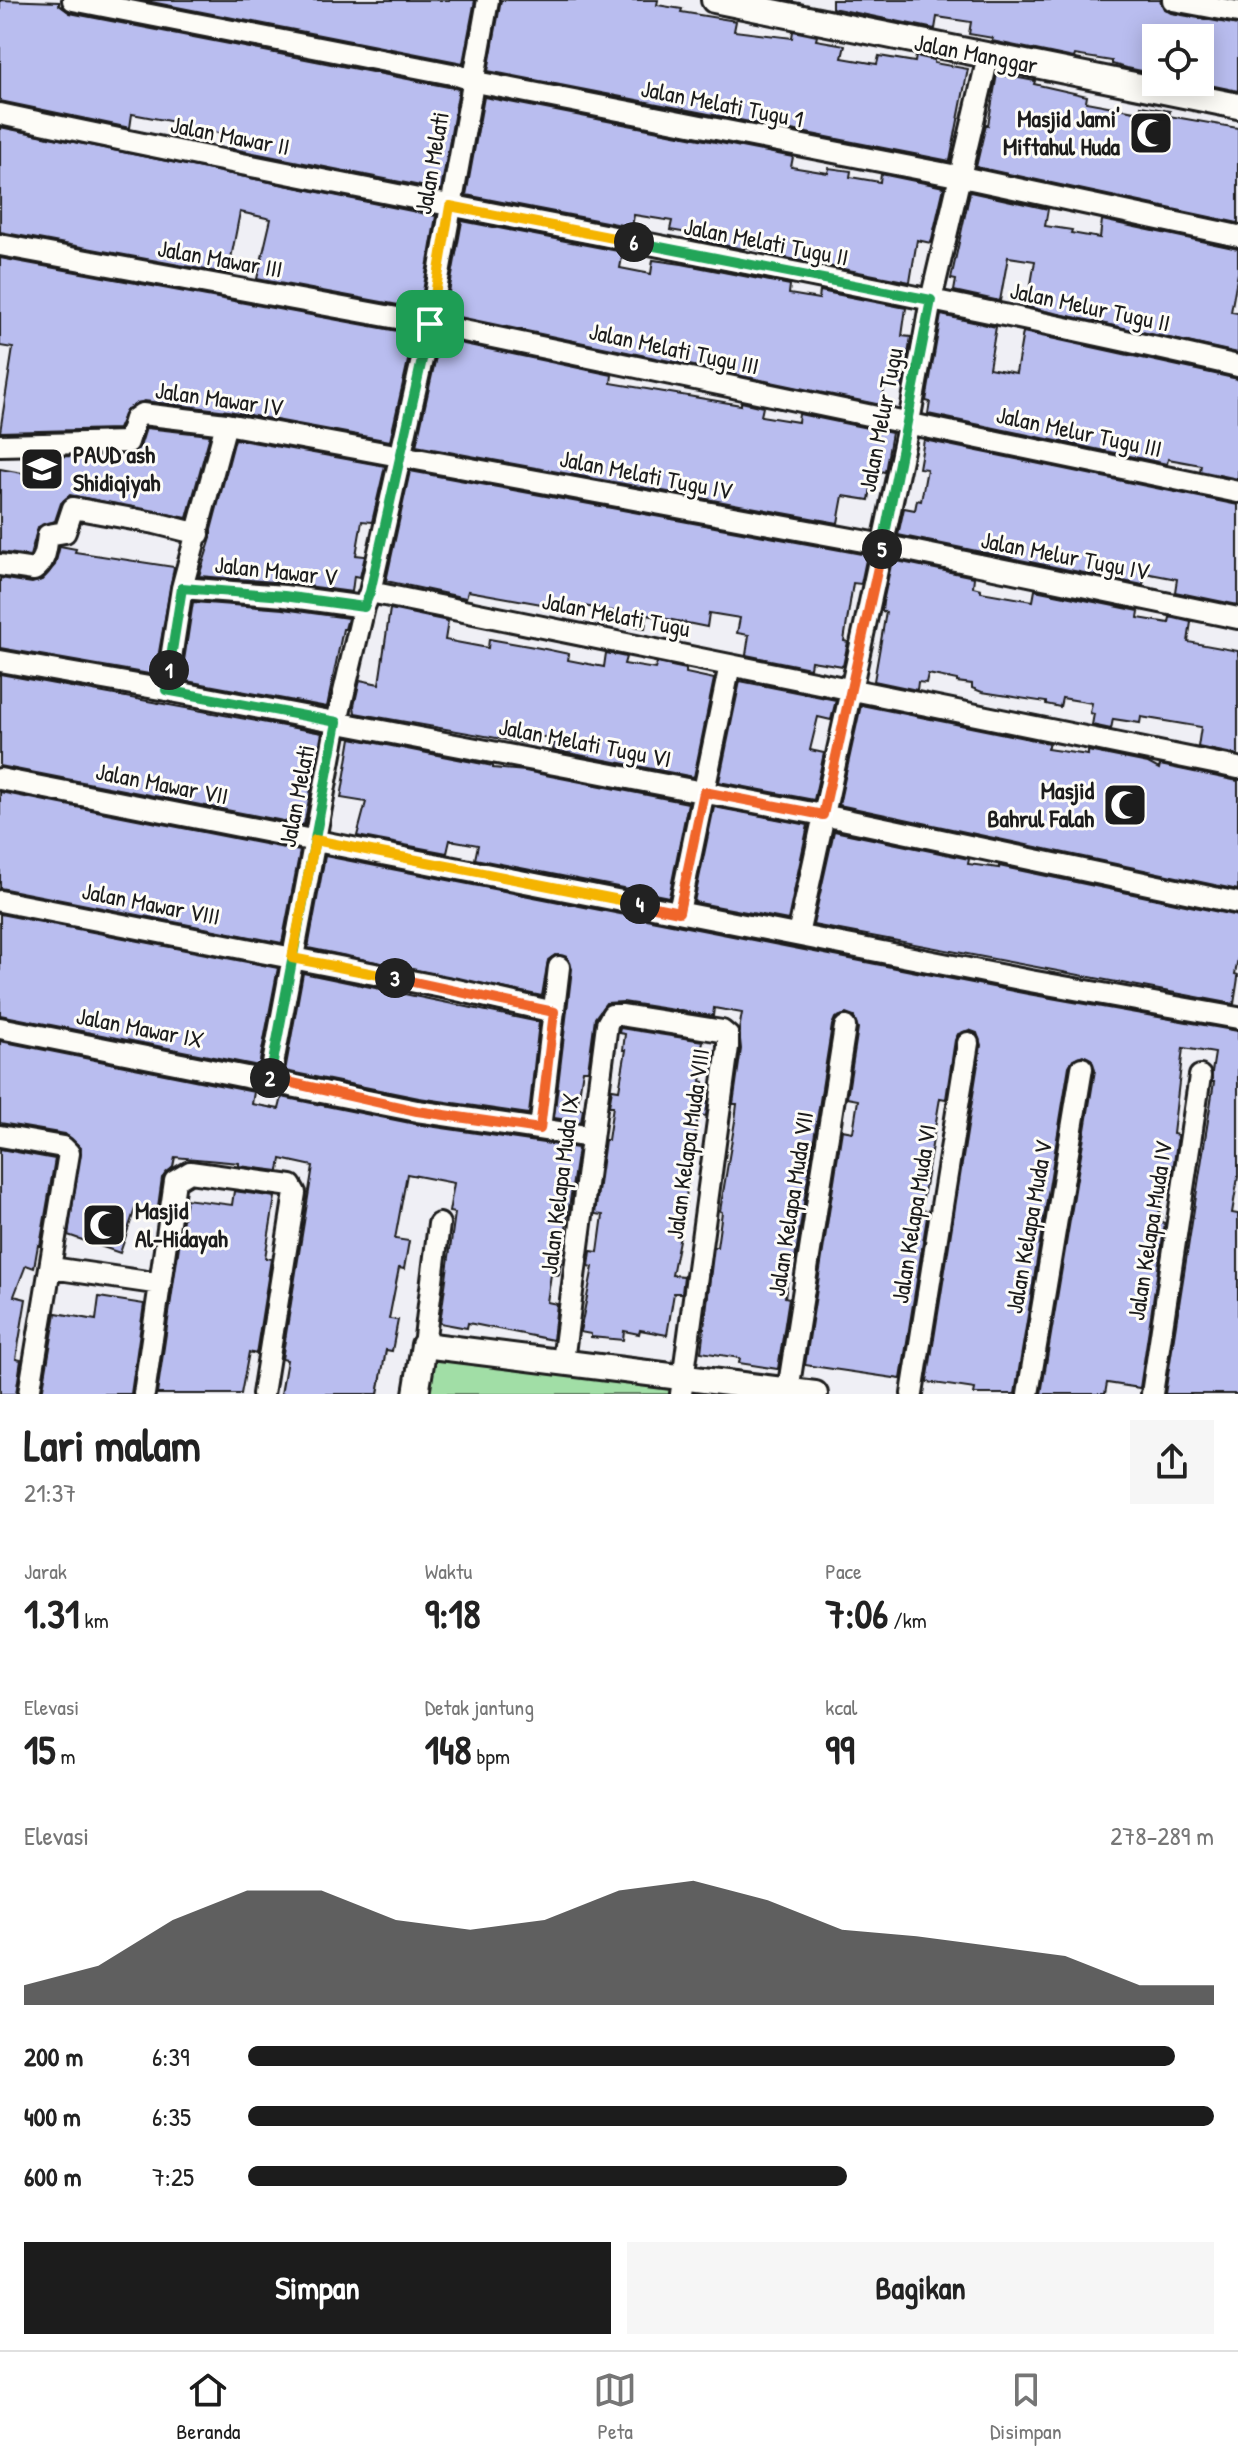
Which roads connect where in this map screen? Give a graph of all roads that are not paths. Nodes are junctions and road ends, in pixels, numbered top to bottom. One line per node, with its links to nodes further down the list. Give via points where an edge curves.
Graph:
1 (73, 0): 7 (street, Jalan Melati Tugu 1)
2 (488, 0): 7 (street, Jalan Melati)
3 (714, 0): 6 (street, Jalan Manggar)
4 (1173, 0): 5 (street)
5 (1238, 12)
6 (988, 57): 8 (street, Jalan Manggar); 10 (street, Jalan Melur Tugu)
7 (473, 80): 10 (street, Jalan Melati Tugu 1); 11 (street, Jalan Melati)
8 (1238, 106)
9 (0, 114): 11 (street, Jalan Mawar II)
10 (962, 177): 12 (street, Jalan Melati Tugu 1); 14 (street, Jalan Melur Tugu)
11 (450, 206): 14 (street, Jalan Melati Tugu II); 15 (street, Jalan Melati)
12 (1238, 236)
13 (0, 245): 15 (street, Jalan Mawar III)
14 (931, 300): 16 (street, Jalan Melur Tugu II); 17 (street, Jalan Melur Tugu)
15 (430, 324): 17 (street, Jalan Melati Tugu III); 20 (street, Jalan Melati)
16 (1238, 366)
17 (909, 422): 21 (street, Jalan Melur Tugu III); 23 (street, Jalan Melur Tugu)
18 (226, 424): 19 (street, Jalan Mawar IV, via 142,414 125,443); 20 (street, Jalan Mawar IV); 22 (street, Jalan Mawar V)
19 (0, 445)
20 (400, 457): 23 (street, Jalan Melati Tugu IV); 26 (street, Jalan Melati)
21 (1238, 492)
22 (199, 534): 24 (street, Jalan Mawar V, via 73,508 65,532 48,535 40,566 34,570); 25 (street, Jalan Mawar V)
23 (882, 546): 27 (street, Jalan Melur Tugu IV); 30 (street, Jalan Melur Tugu)
24 (0, 565)
25 (182, 588): 26 (street, Jalan Mawar V); 31 (street, Jalan Mawar V)
26 (367, 599): 29 (street, Jalan Melati Tugu); 32 (street, Jalan Melati)
27 (1238, 618)
28 (0, 661): 31 (street, Jalan Melati Tugu VI)
29 (730, 665): 30 (street, Jalan Melati Tugu); 35 (street)
30 (852, 688): 33 (street); 36 (street, Jalan Melur Tugu)
31 (166, 690): 32 (street, Jalan Melati Tugu VI)
32 (337, 722): 35 (street, Jalan Melati Tugu VI); 37 (street, Jalan Melati)
33 (1238, 768)
34 (0, 779): 37 (street, Jalan Mawar VII)
35 (704, 792): 36 (street, Jalan Melati Tugu VI); 40 (street)
36 (823, 815): 39 (street, Jalan Melati Tugu VI); 41 (street, Jalan Melur Tugu)
37 (315, 840): 40 (street, Jalan Mawar VII); 42 (street, Jalan Melati)
38 (0, 901): 42 (street, Jalan Mawar VIII)
39 (1238, 903)
40 (679, 912): 41 (street, Jalan Mawar VII)
41 (798, 935): 46 (street, Jalan Mawar VII)
42 (292, 958): 44 (street, Jalan Mawar VIII); 52 (street, Jalan Melati)
43 (559, 967): 44 (street)
44 (554, 1012): 53 (street)
45 (612, 1015): 55 (street, Jalan Kelapa Muda IX); 61 (street, Jalan Kelapa Muda VIII, via 728,1036)
46 (1238, 1018)
47 (845, 1027): 62 (street, Jalan Kelapa Muda VII)
48 (0, 1028): 52 (street, Jalan Mawar IX)
49 (968, 1043): 68 (street, Jalan Kelapa Muda VI)
50 (1082, 1068): 69 (street, Jalan Kelapa Muda V)
51 (1200, 1076): 70 (street, Jalan Kelapa Muda IV)
52 (270, 1080): 53 (street, via 417,1111)
53 (540, 1129): 55 (street)
54 (0, 1136): 57 (street, via 63,1147 69,1153)
55 (592, 1137): 60 (street, Jalan Kelapa Muda IX)
56 (439, 1224): 59 (street)
57 (52, 1268): 58 (street); 63 (street)
58 (161, 1284): 64 (street); 65 (street, via 175,1181 190,1172 291,1186 295,1193)
59 (424, 1345): 60 (street); 66 (street)
60 (563, 1361): 61 (street)
61 (682, 1385): 62 (street)
62 (786, 1389): 67 (street)
63 (29, 1394)
64 (144, 1394)
65 (263, 1394)
66 (416, 1394)
67 (815, 1394)
68 (912, 1394)
69 (1028, 1394)
70 (1152, 1394)

